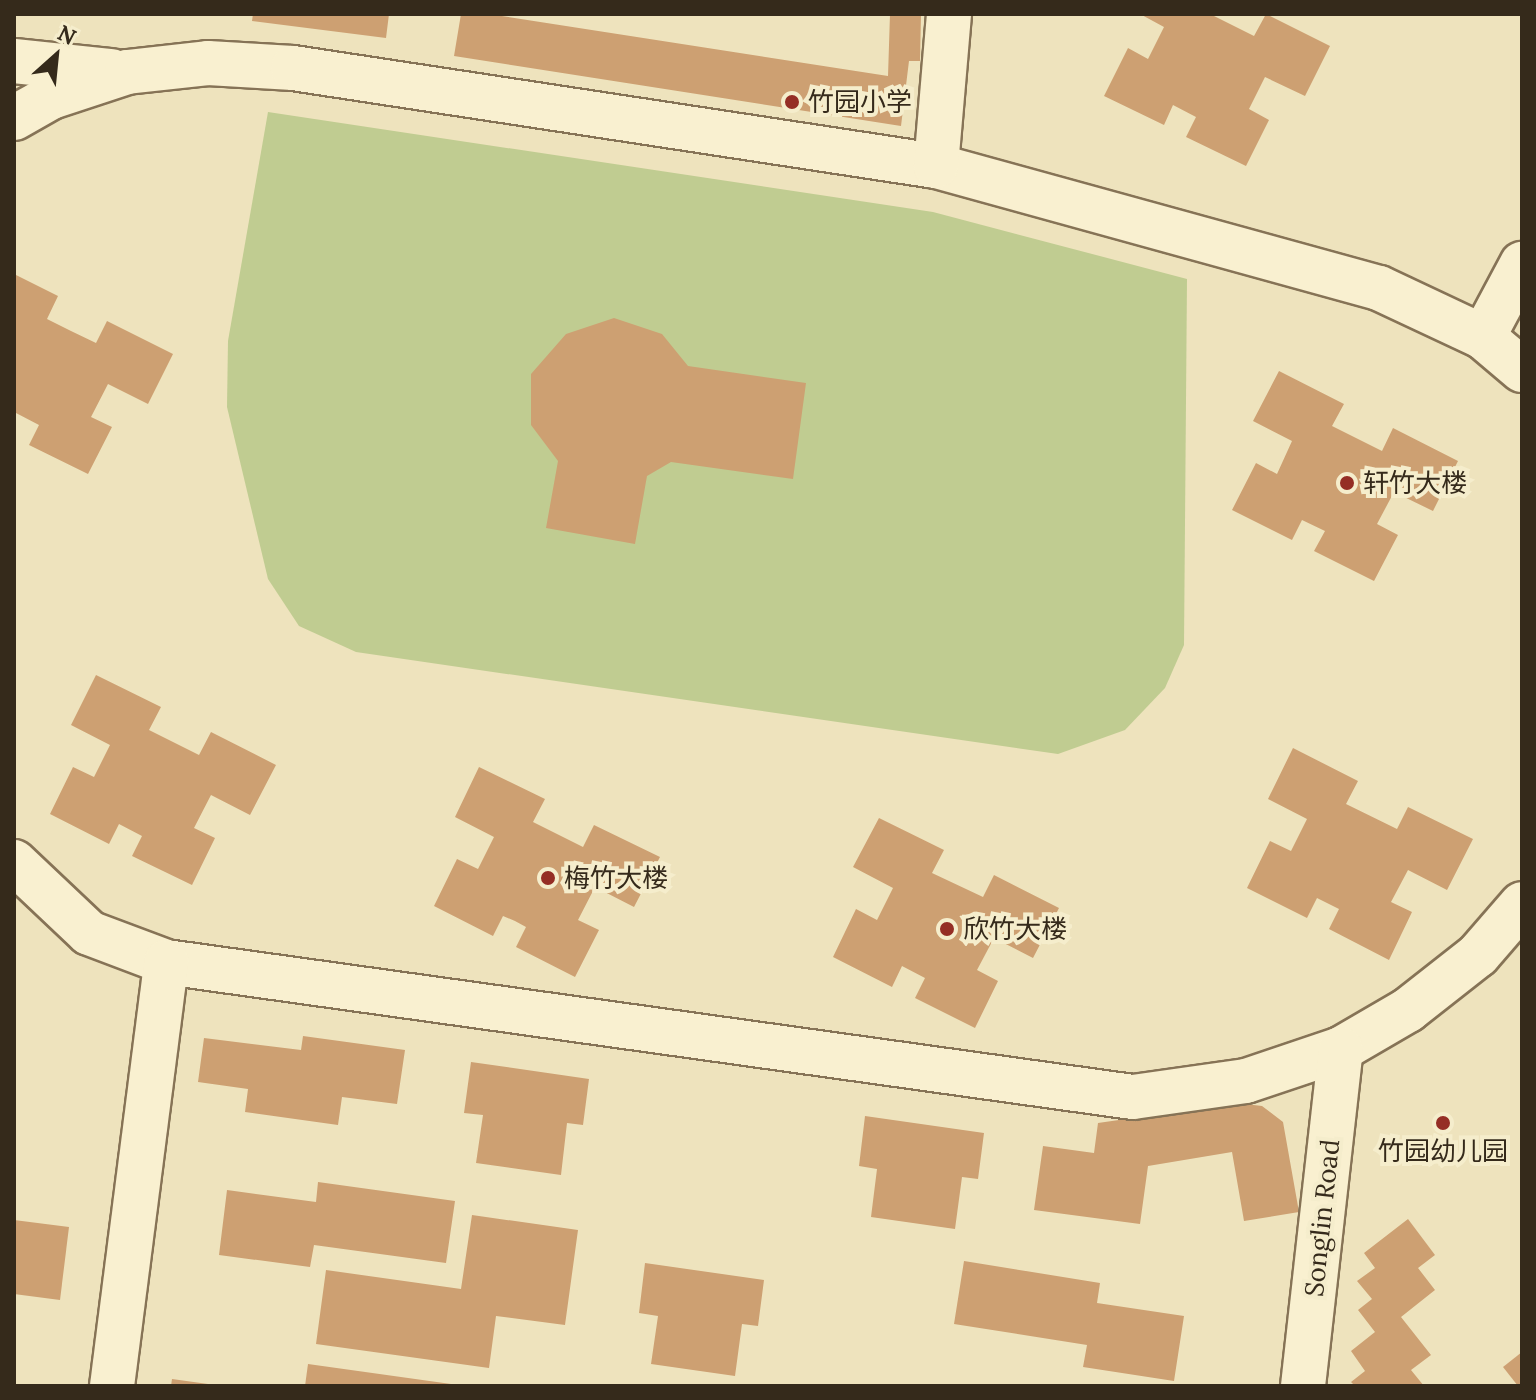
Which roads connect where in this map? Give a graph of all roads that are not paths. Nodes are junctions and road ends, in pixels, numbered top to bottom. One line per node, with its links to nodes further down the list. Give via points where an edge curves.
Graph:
1 (949, 14): 5 (lane)
2 (14, 61): 3 (lane)
3 (127, 72): 4 (lane, via 51,97); 5 (lane, via 208,63 293,68)
4 (14, 118)
5 (936, 166): 7 (lane, via 1379,288)
6 (1522, 264): 7 (lane)
7 (1483, 337): 8 (lane)
8 (1522, 370)
9 (14, 862): 11 (lane, via 89,933)
10 (1522, 904): 12 (lane, via 1478,955 1408,1010)
11 (166, 962): 12 (lane, via 1133,1097 1246,1081); 13 (lane)
12 (1341, 1049): 14 (lane, Songlin Road)
13 (112, 1386)
14 (1303, 1386)

